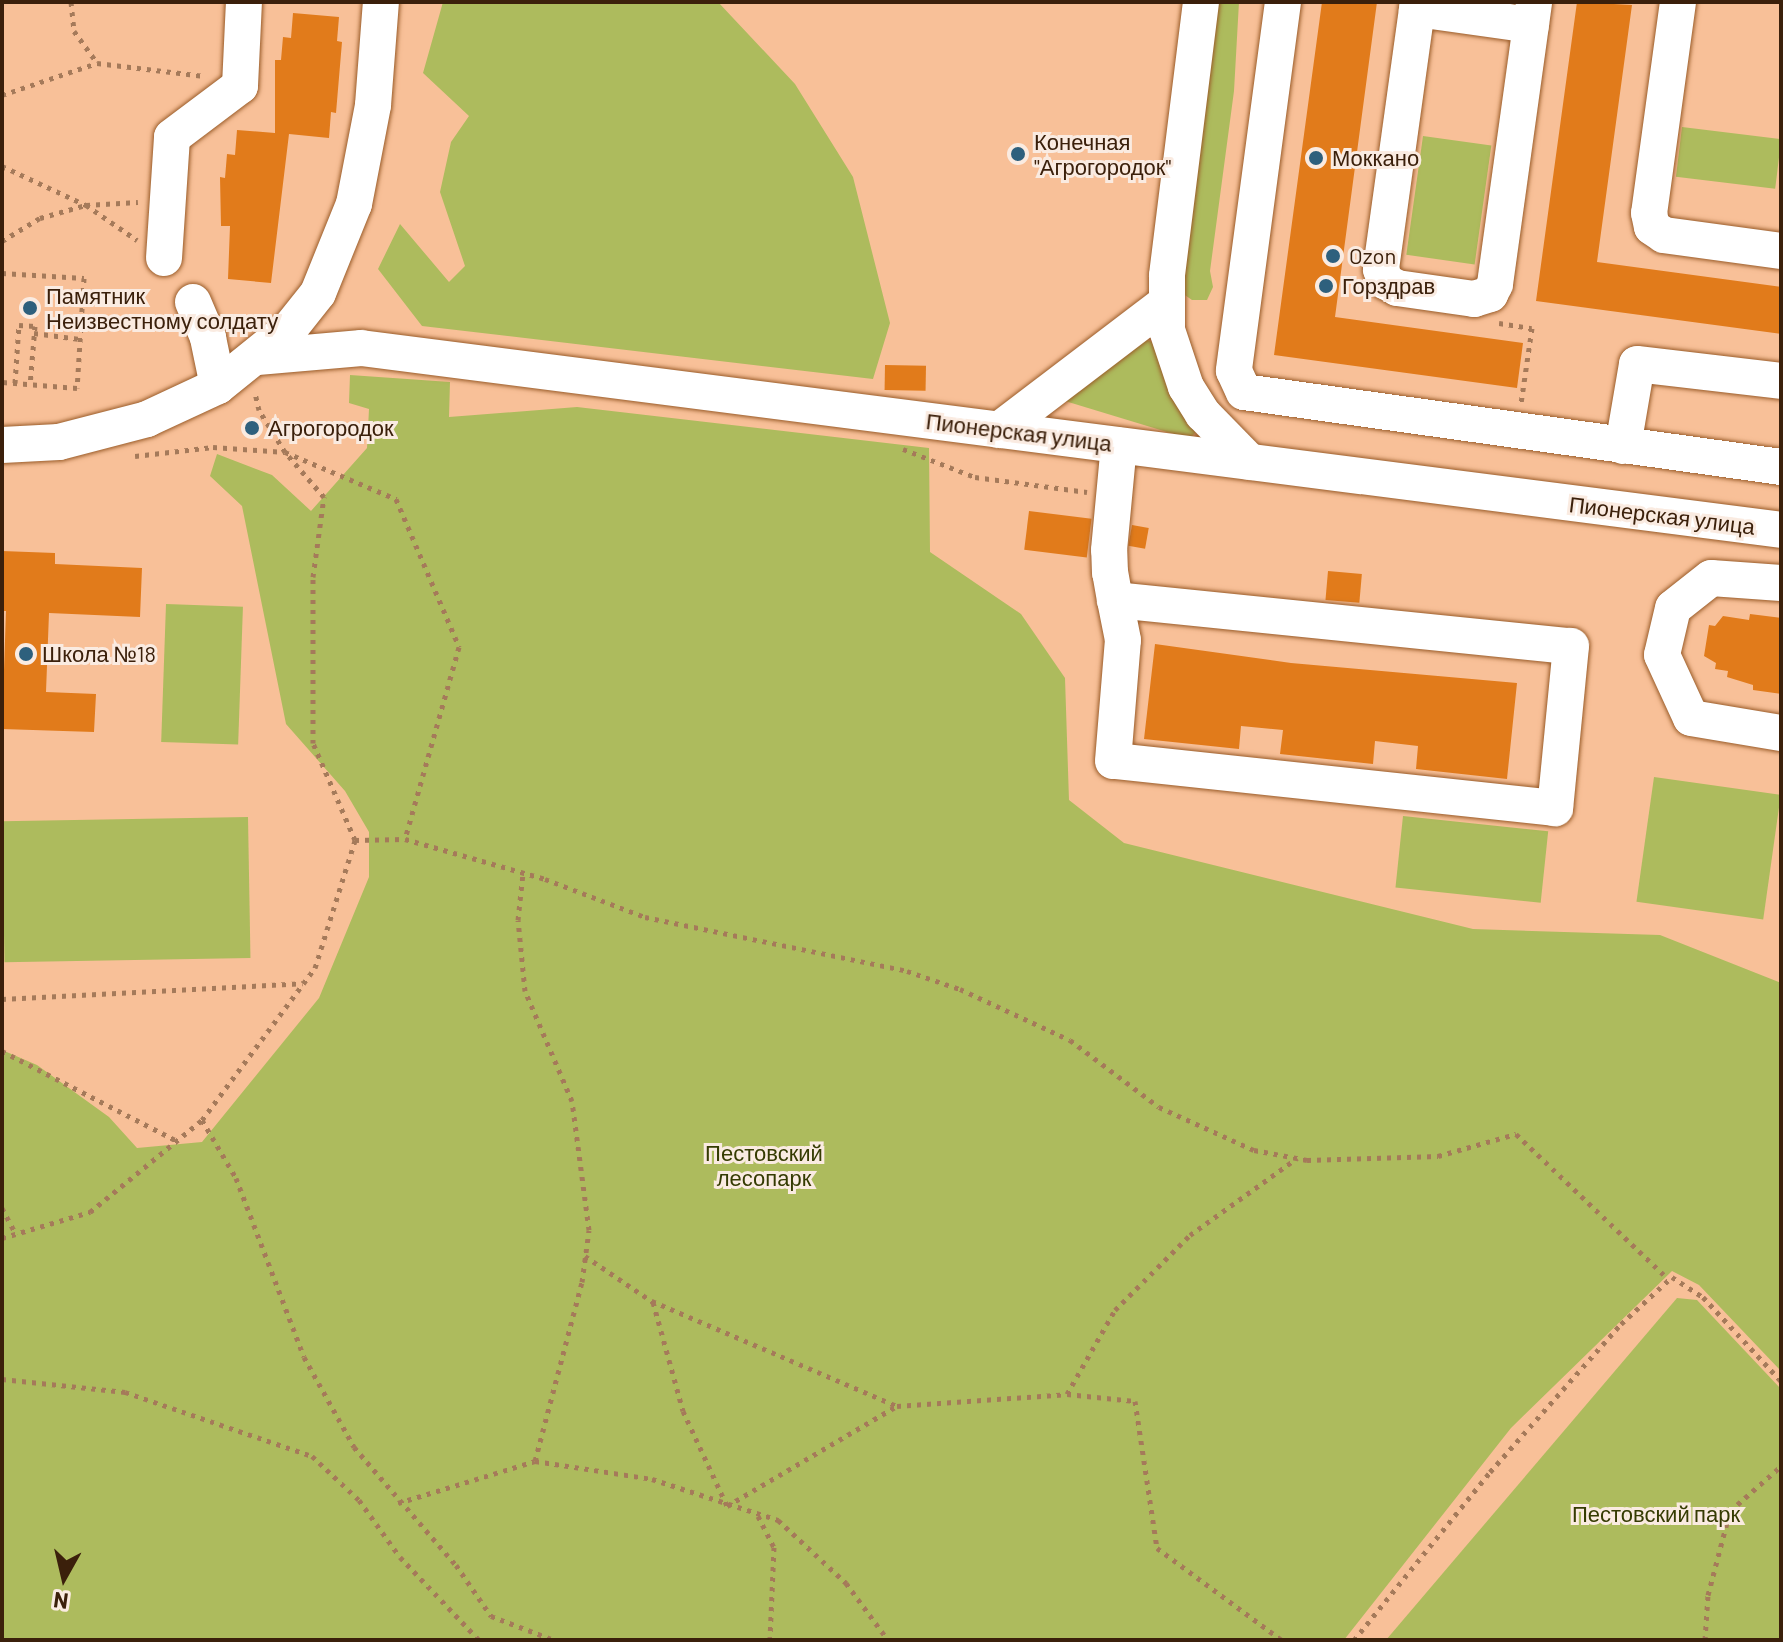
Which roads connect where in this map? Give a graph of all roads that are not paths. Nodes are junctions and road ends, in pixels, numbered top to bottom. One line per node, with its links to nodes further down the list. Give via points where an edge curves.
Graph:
1 (244, 2): 9 (street, via 240,86 172,137)
2 (381, 2): 12 (street, via 366,154 340,245 318,293)
3 (1201, 2): 11 (street)
4 (1283, 2): 18 (street, via 1237,383 1256,397)
5 (1678, 2): 8 (street, via 1649,213 1652,227 1664,235)
6 (1418, 6): 7 (street); 7 (street, via 1381,269 1385,281 1397,288 1474,299 1490,294 1495,284)
7 (1532, 14)
8 (1781, 251)
9 (164, 258)
10 (193, 302): 14 (street, via 208,338)
11 (1166, 303): 15 (street); 19 (street, via 1172,354 1186,387 1203,414)
12 (253, 361): 14 (street); 15 (street, Пионерская улица, via 361,348)
13 (1781, 381): 18 (street, via 1637,364)
14 (218, 386): 16 (street, via 98,435)
15 (999, 430): 17 (street, Пионерская улица)
16 (2, 445)
17 (1119, 445): 19 (street, Пионерская улица); 23 (street, via 1109,550)
18 (1623, 446): 20 (street)
19 (1250, 462): 21 (street, Пионерская улица)
20 (1781, 467)
21 (1781, 530)
22 (1781, 583): 24 (street, via 1711,578 1673,608 1662,655 1691,718)
23 (1115, 600): 23 (street, via 1123,640 1113,761 1555,808 1571,646)
24 (1781, 733)

